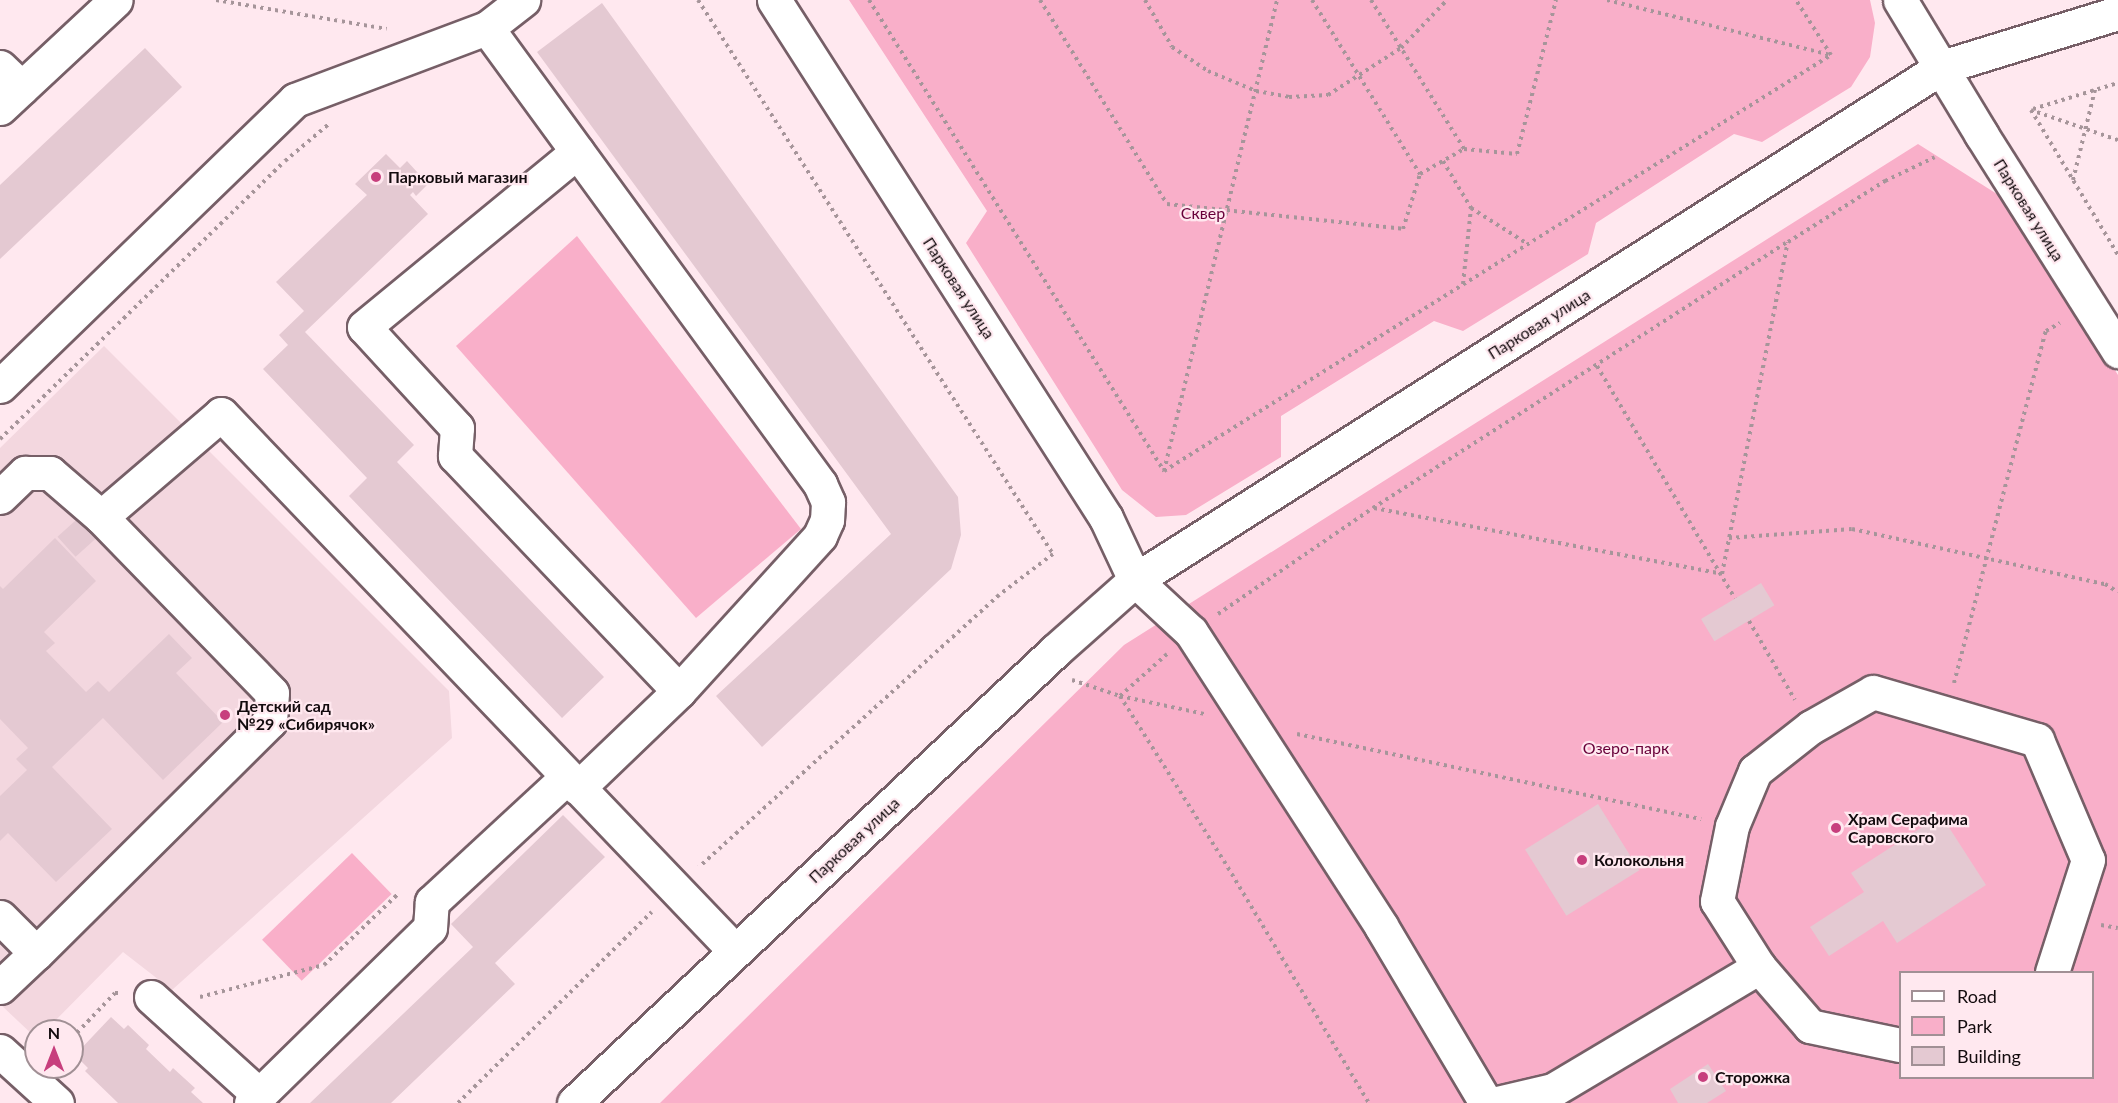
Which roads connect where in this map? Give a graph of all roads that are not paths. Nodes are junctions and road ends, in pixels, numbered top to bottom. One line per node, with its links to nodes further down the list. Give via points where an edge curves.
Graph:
1 (116, 0): 8 (street)
2 (523, 0): 6 (street)
3 (774, 0): 14 (street, Парковая улица, via 1106,518)
4 (1900, 0): 7 (street, Парковая улица)
5 (2118, 13): 7 (street, Парковая улица)
6 (487, 28): 9 (street); 11 (street, via 295,100)
7 (1942, 67): 10 (street, Парковая улица); 14 (street, Парковая улица)
8 (7, 88)
9 (577, 152): 15 (street, via 820,484 828,502 827,520 820,536); 15 (street, via 364,327 457,428 455,456)
10 (2118, 351)
11 (0, 387)
12 (0, 497): 13 (street, via 25,473 50,473)
13 (101, 517): 16 (street, via 220,414); 19 (street, via 272,693 270,721)
14 (1135, 580): 18 (street, Парковая улица); 29 (street, via 1191,632 1381,926)
15 (679, 691): 16 (street)
16 (572, 782): 18 (street); 26 (street, via 432,902 430,928)
17 (0, 917): 19 (street)
18 (735, 951): 28 (street, Парковая улица)
19 (36, 952): 22 (street)
20 (1759, 967): 21 (street, via 1717,901 1732,826 1755,771 1811,727 1873,692 2037,740 2088,860); 24 (street, via 1809,1026); 30 (street, via 1553,1090)
21 (2052, 971)
22 (0, 987)
23 (151, 998): 26 (street)
24 (1899, 1046)
25 (0, 1051): 27 (street)
26 (255, 1099)
27 (57, 1103)
28 (574, 1103)
29 (1486, 1103)
30 (1497, 1103)

